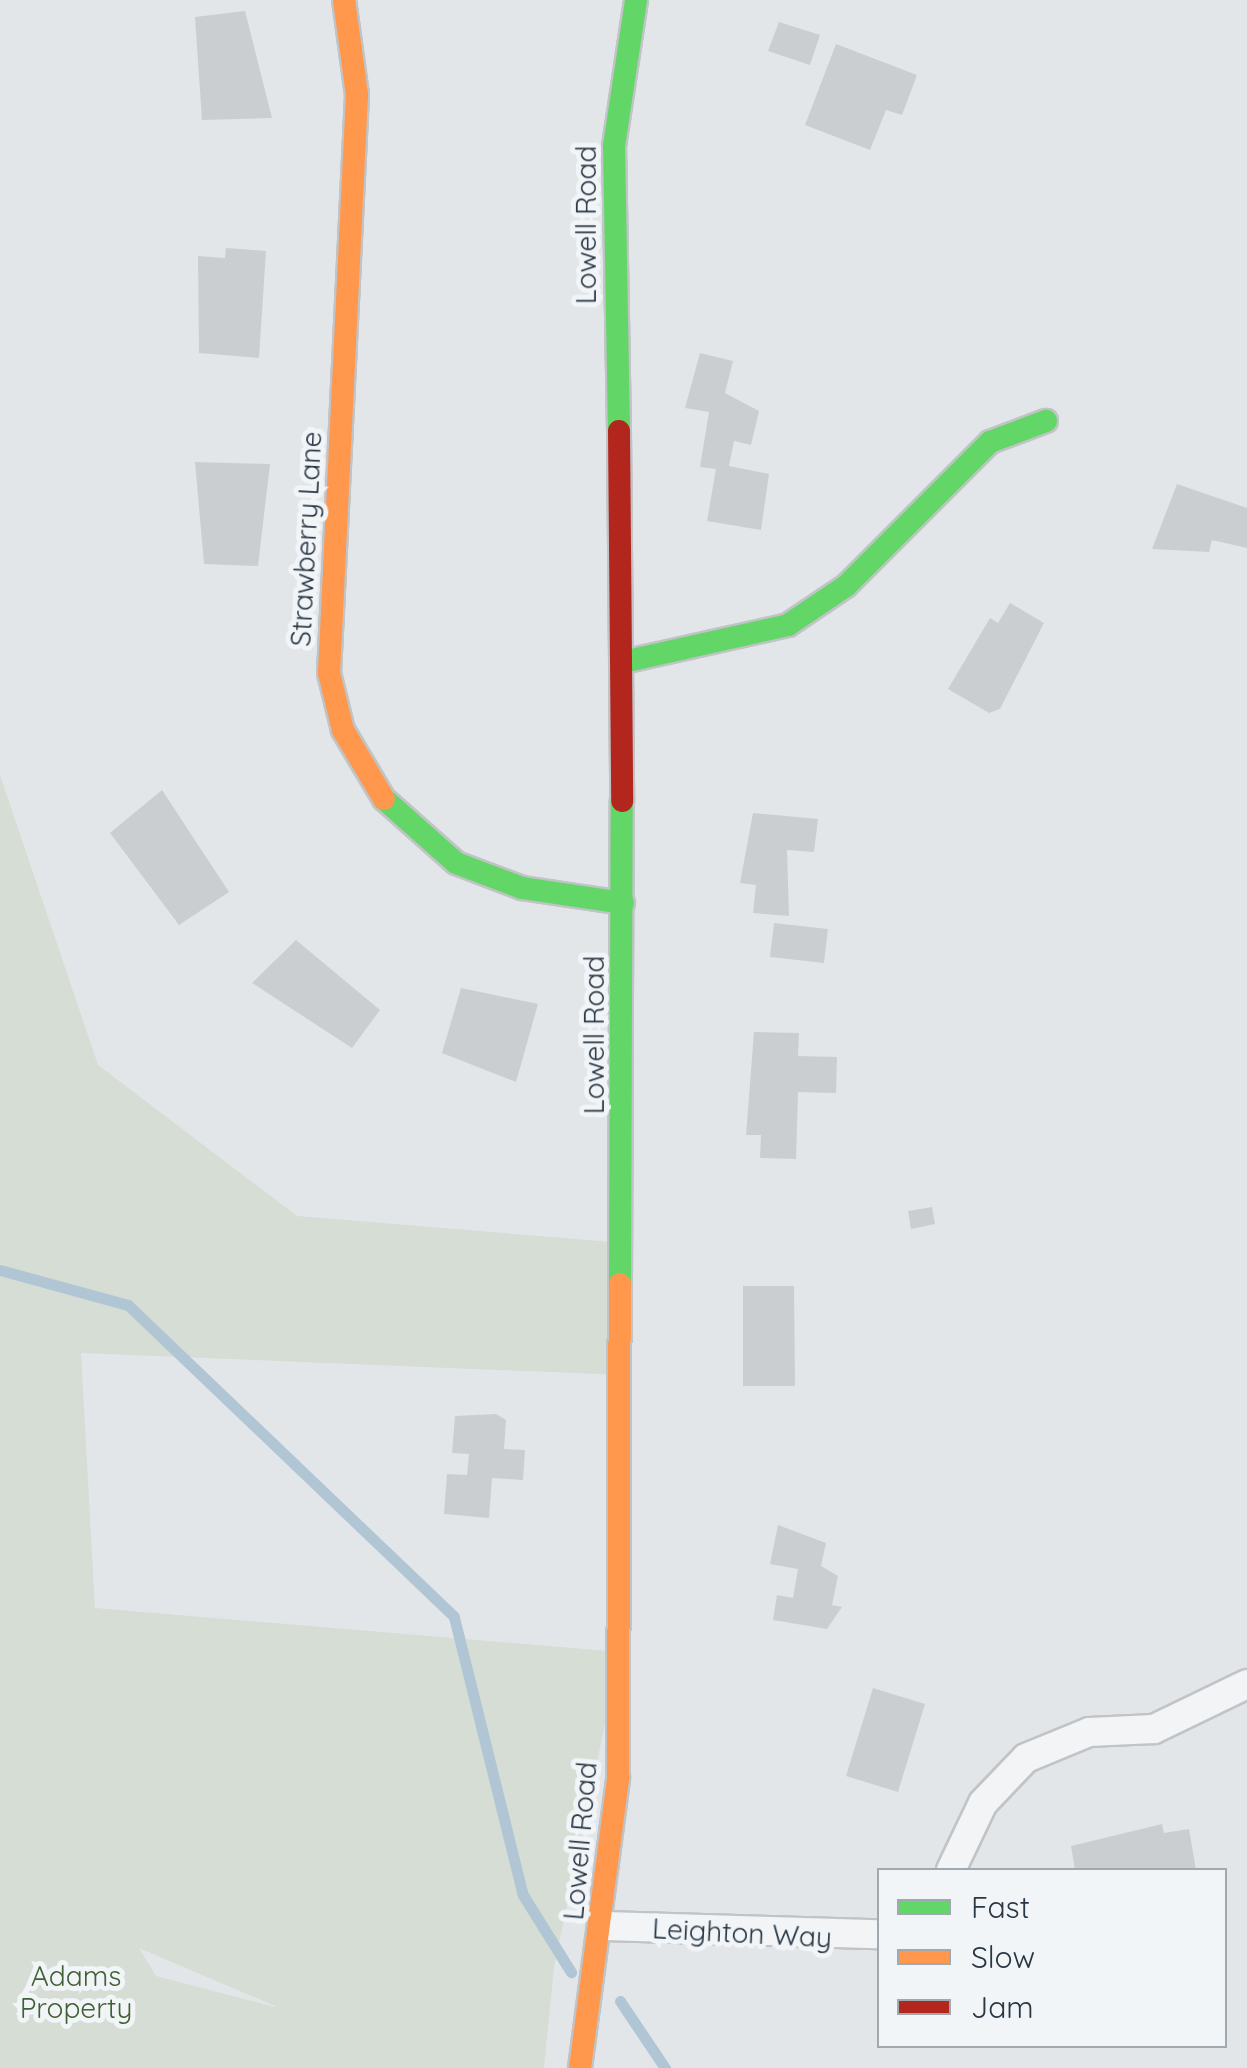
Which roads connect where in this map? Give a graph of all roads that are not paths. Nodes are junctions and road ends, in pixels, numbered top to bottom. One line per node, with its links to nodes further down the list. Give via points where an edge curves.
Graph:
1 (344, 0): 5 (street, Strawberry Lane, via 358,94 329,672 343,730 386,800 456,863 522,888)
2 (636, 0): 4 (street, Lowell Road, via 614,146)
3 (1046, 420): 4 (street, via 990,442 846,586 788,626)
4 (623, 662): 5 (street, Lowell Road)
5 (623, 902): 8 (street, Lowell Road, via 618,1778)
6 (1247, 1684): 7 (street, via 1154,1729 1089,1732 1026,1758 983,1803)
7 (952, 1868)
8 (604, 1926): 9 (street, Leighton Way); 10 (street, Lowell Road)
9 (877, 1934)
10 (580, 2068)

